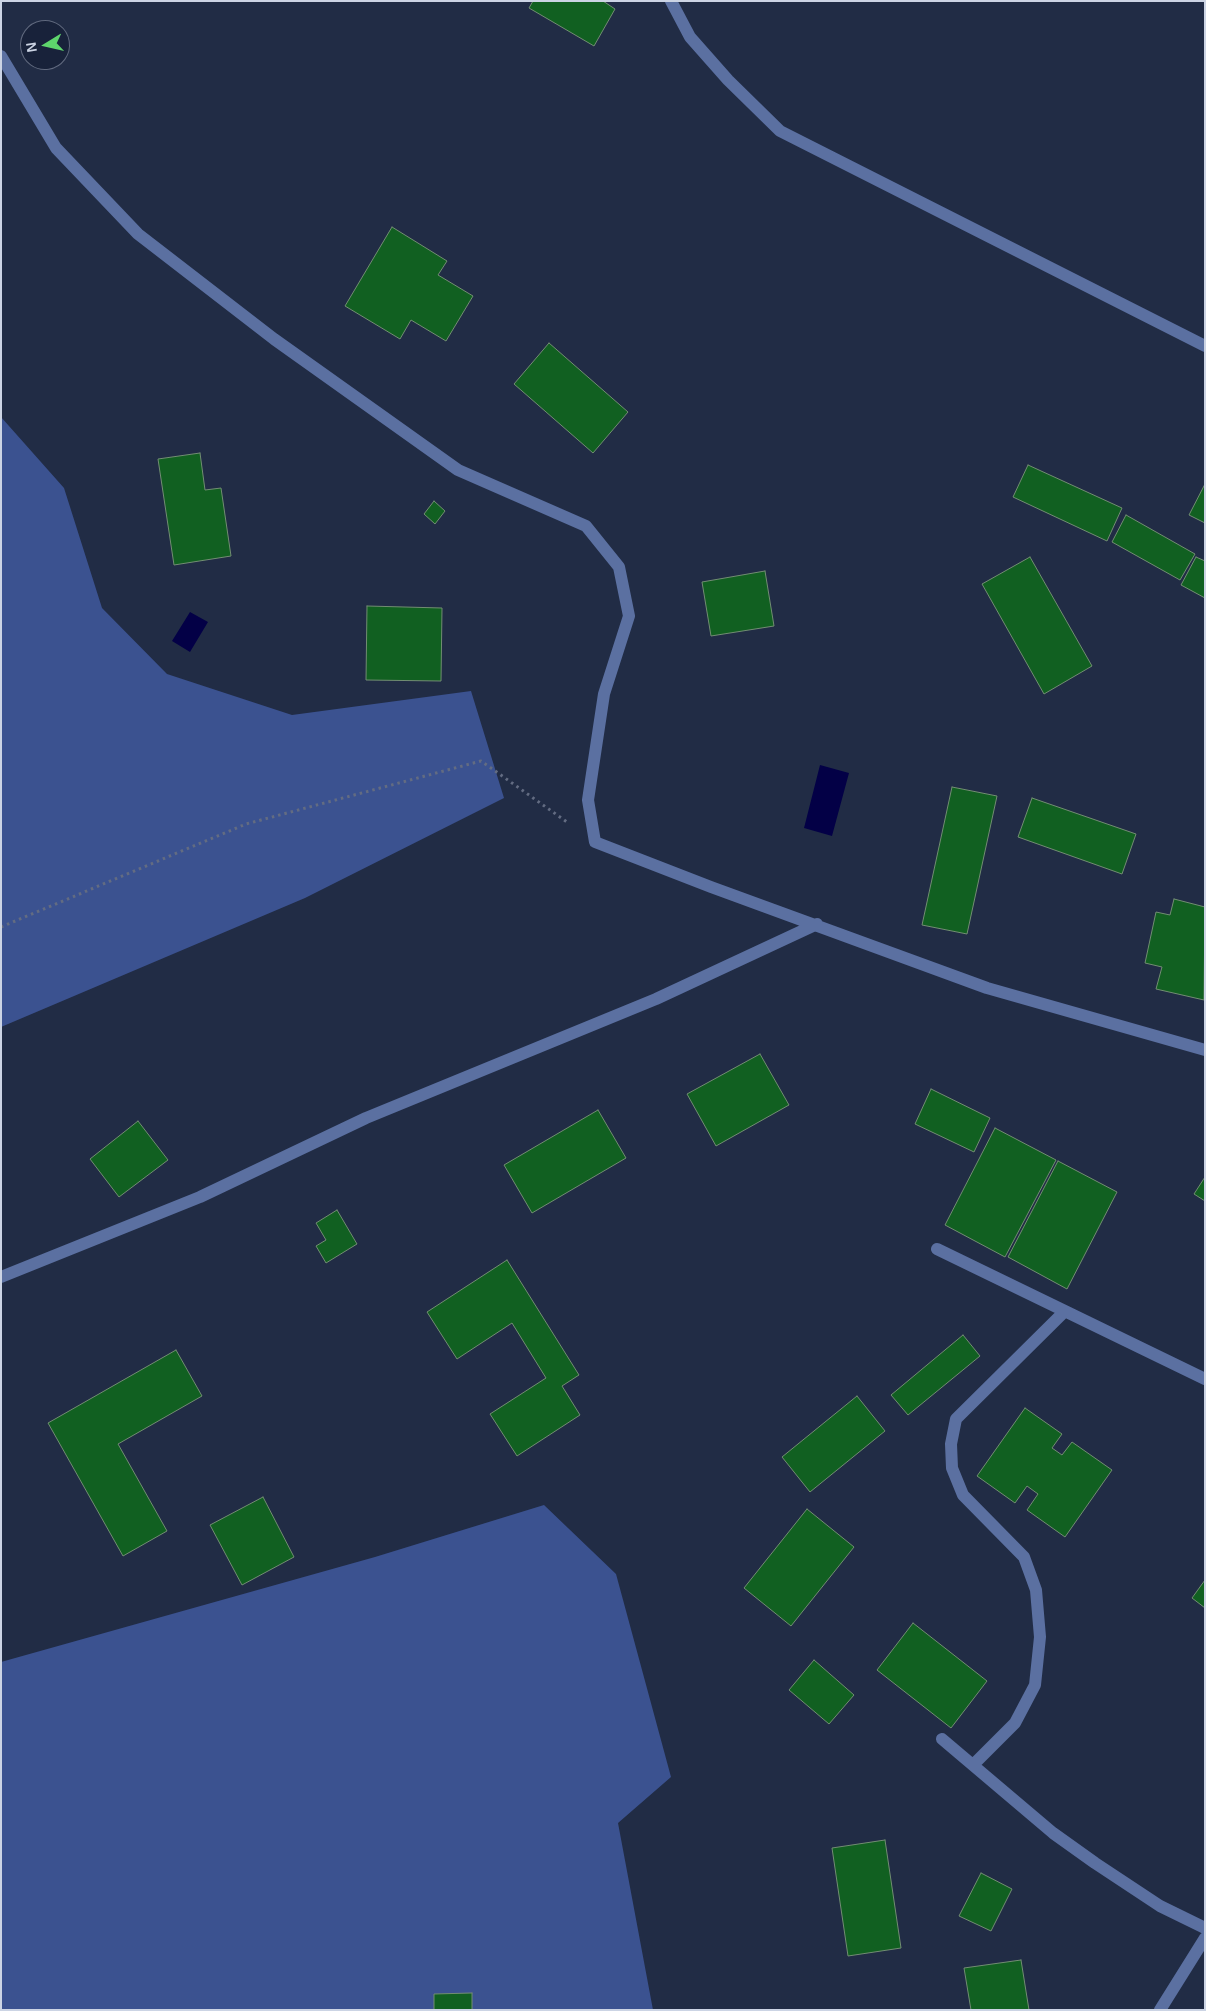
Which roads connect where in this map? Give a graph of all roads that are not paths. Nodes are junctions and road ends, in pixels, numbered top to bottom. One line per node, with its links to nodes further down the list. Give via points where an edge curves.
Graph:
1 (671, 1): 3 (street, via 690,37 780,131)
2 (1, 56): 4 (street, via 56,148 138,234 274,339 458,470 586,526 619,567 629,616 604,694 588,800 595,842)
3 (1205, 346)
4 (817, 924): 5 (street, via 987,988); 7 (street, via 656,998 366,1118 200,1197)
5 (1205, 1050)
6 (937, 1249): 8 (street)
7 (1, 1277)
8 (1064, 1312): 9 (street); 11 (street, via 956,1420 952,1468 963,1494 1024,1556 1036,1590 1040,1637 1035,1685 1015,1723)
9 (1205, 1379)
10 (942, 1739): 11 (street)
11 (973, 1766): 12 (street, via 1053,1833 1095,1863 1160,1906)
12 (1205, 1928)
13 (1205, 1938): 14 (street)
14 (1160, 2010)

